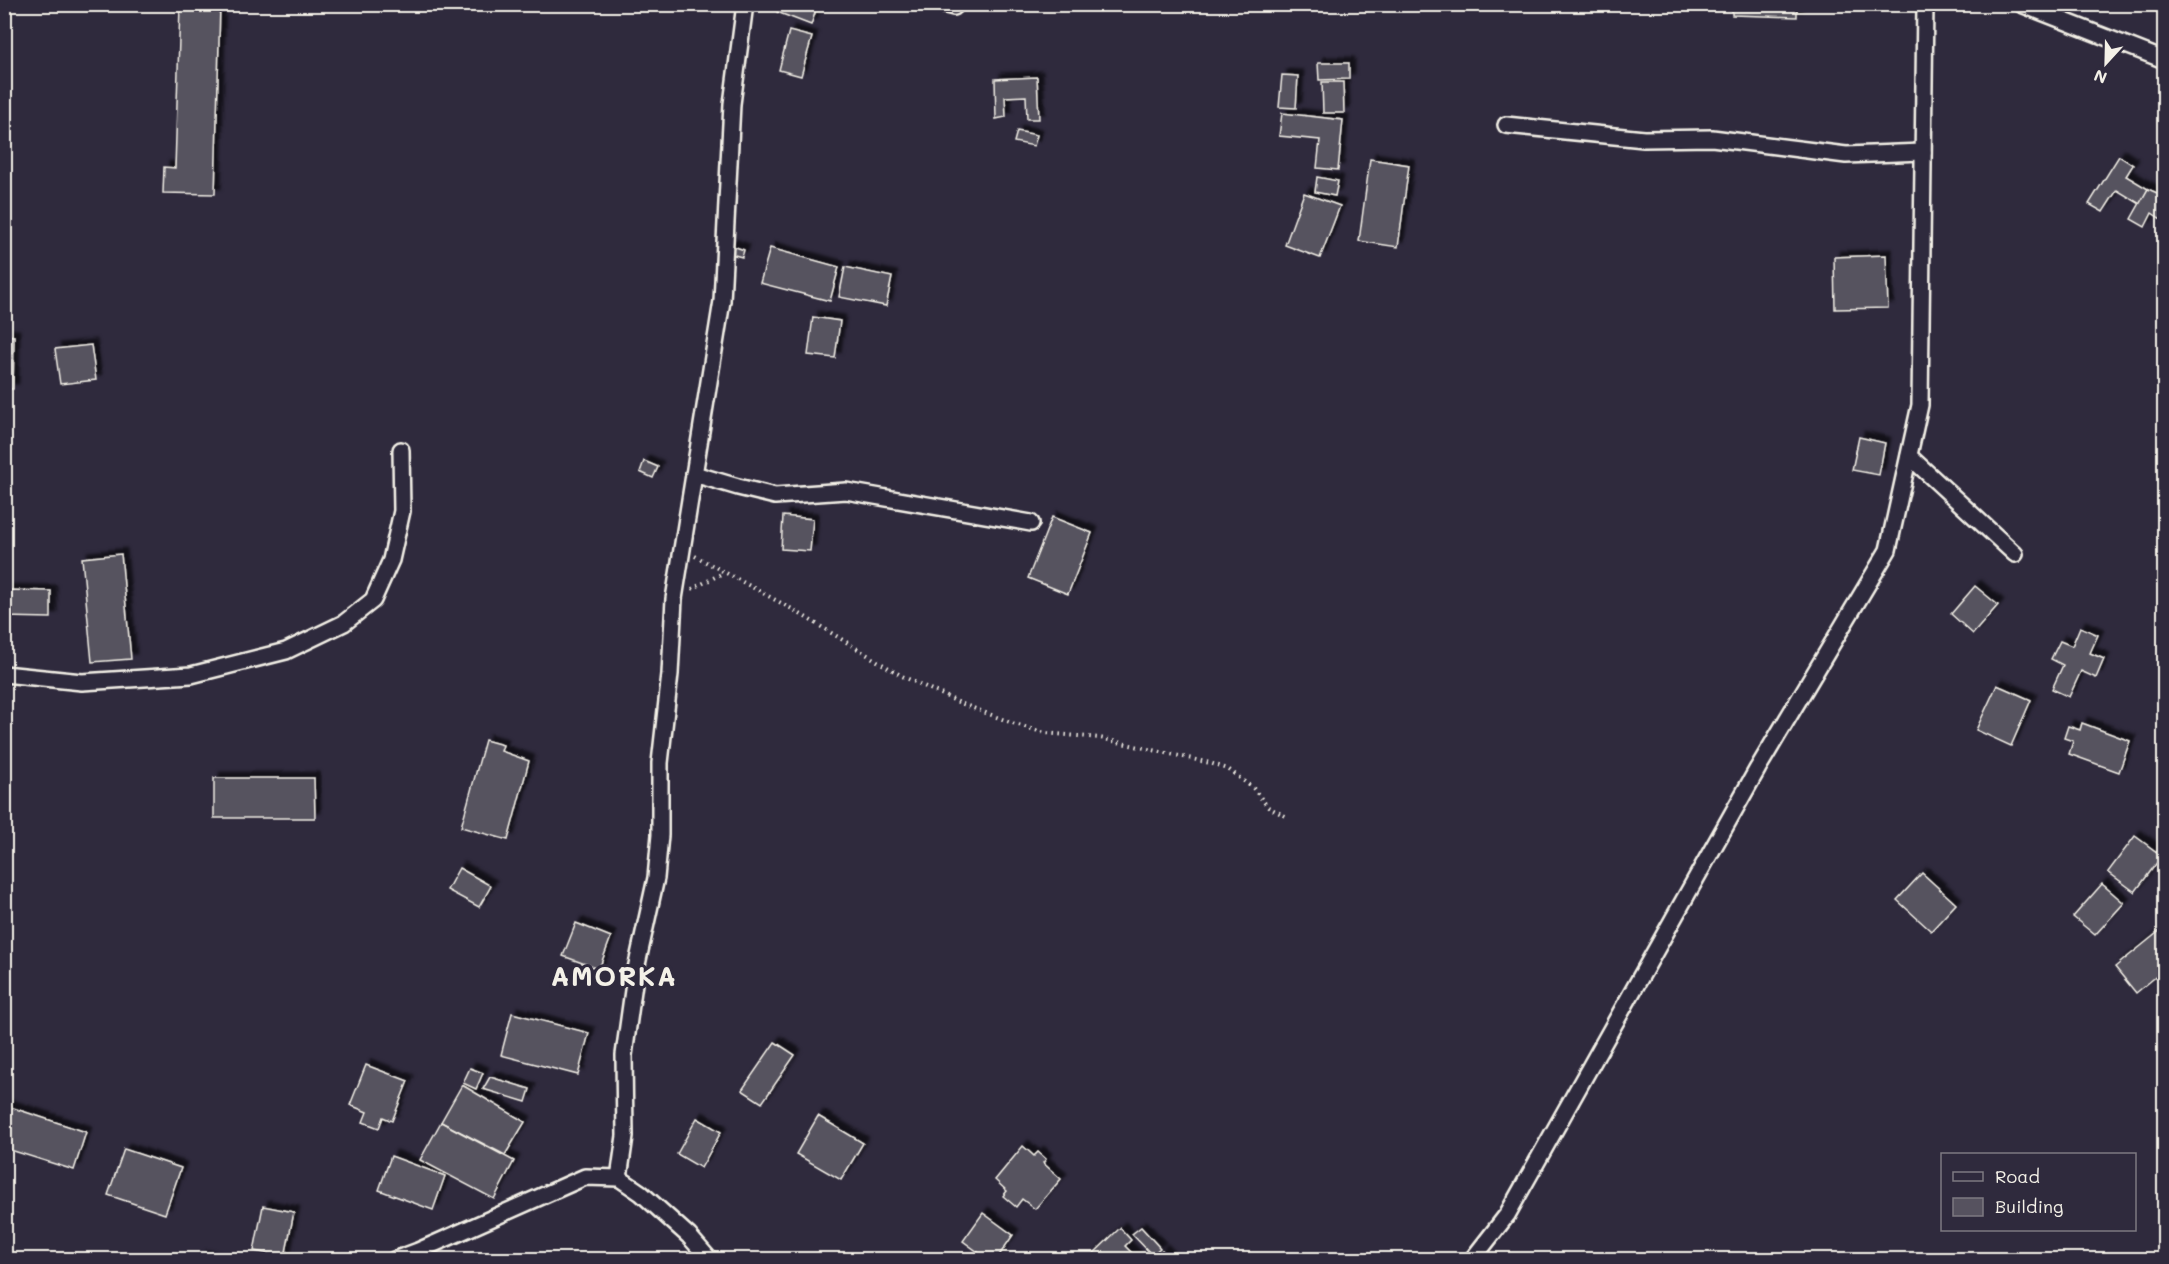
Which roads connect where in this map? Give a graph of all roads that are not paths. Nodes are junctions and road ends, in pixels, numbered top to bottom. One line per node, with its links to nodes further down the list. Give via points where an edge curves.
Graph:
1 (745, 4): 9 (street, via 732,104 722,300)
2 (1925, 4): 6 (street)
3 (2021, 4): 4 (street)
4 (2164, 60)
5 (1506, 125): 6 (street, via 1644,139 1712,138 1846,155)
6 (1923, 152): 8 (street, via 1920,405)
7 (401, 450): 12 (street, via 402,512 391,560 373,600 344,623 286,651 191,675 82,682)
8 (1909, 456): 11 (street); 16 (street, via 1888,550 1758,768 1507,1215)
9 (694, 474): 10 (street, via 775,495 846,491); 13 (street, via 674,599 660,764 656,878 636,969 624,1055 626,1136)
10 (1031, 523)
11 (2014, 554)
12 (4, 674)
13 (619, 1178): 14 (street, via 585,1177); 15 (street, via 689,1236)
14 (394, 1260)
15 (710, 1260)
16 (1472, 1260)

